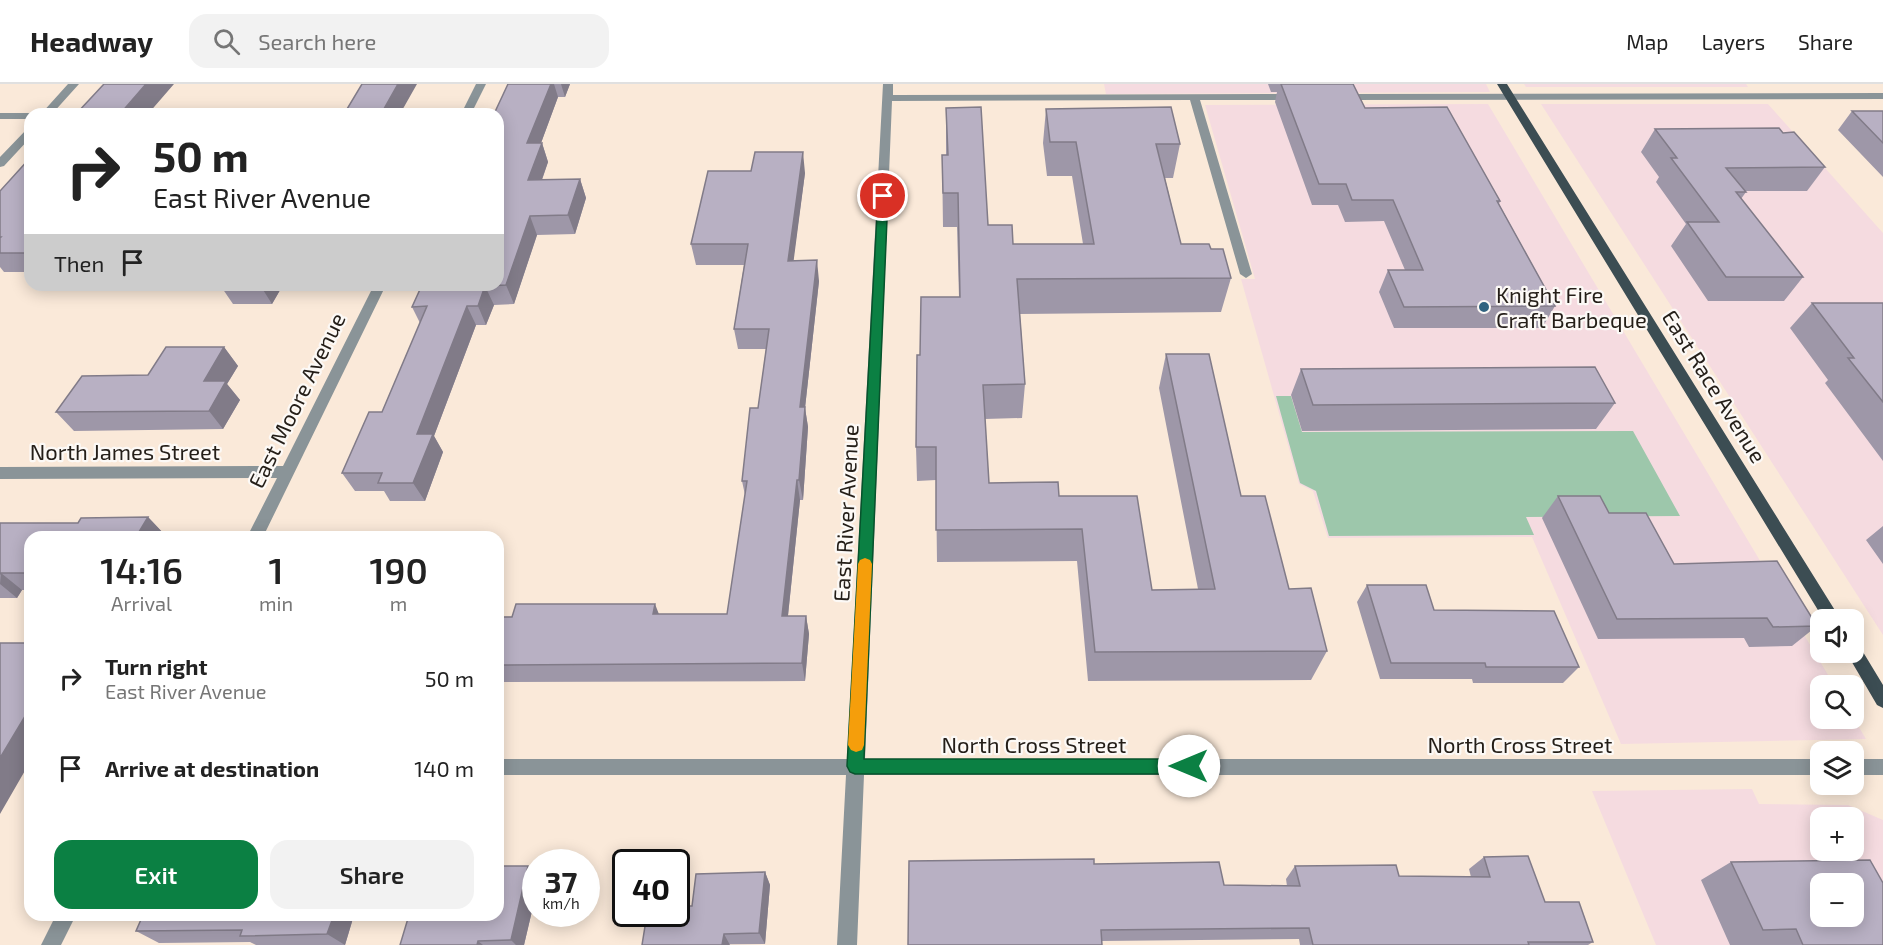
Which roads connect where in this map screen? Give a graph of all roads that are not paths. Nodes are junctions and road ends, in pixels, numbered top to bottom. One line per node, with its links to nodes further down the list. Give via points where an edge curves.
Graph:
1 (74, 84): 12 (street)
2 (481, 84): 13 (street)
3 (1100, 84): 10 (street)
4 (1502, 84): 9 (main road, East Race Avenue)
5 (888, 91): 10 (street); 27 (street, East River Avenue)
6 (1883, 96): 9 (street)
7 (1309, 97): 11 (street)
8 (1332, 97): 9 (street)
9 (1510, 97): 23 (main road, East Race Avenue)
10 (1102, 98): 11 (street)
11 (1194, 98): 18 (street)
12 (52, 108)
13 (469, 108)
14 (0, 116): 15 (street)
15 (24, 116)
16 (24, 138): 17 (street)
17 (0, 164)
18 (1246, 274)
19 (377, 291): 20 (street, East Moore Avenue)
20 (287, 472): 21 (street, North James Street); 22 (street, East Moore Avenue)
21 (0, 473)
22 (258, 531)
23 (1826, 609)
24 (1861, 663): 25 (main road)
25 (1883, 700)
26 (504, 766): 27 (street, North Cross Street)
27 (855, 766): 28 (street, North Cross Street); 33 (street, East River Avenue)
28 (1810, 767)
29 (1864, 767): 30 (street)
30 (1883, 767)
31 (63, 921): 32 (street)
32 (51, 945)
33 (847, 945)

